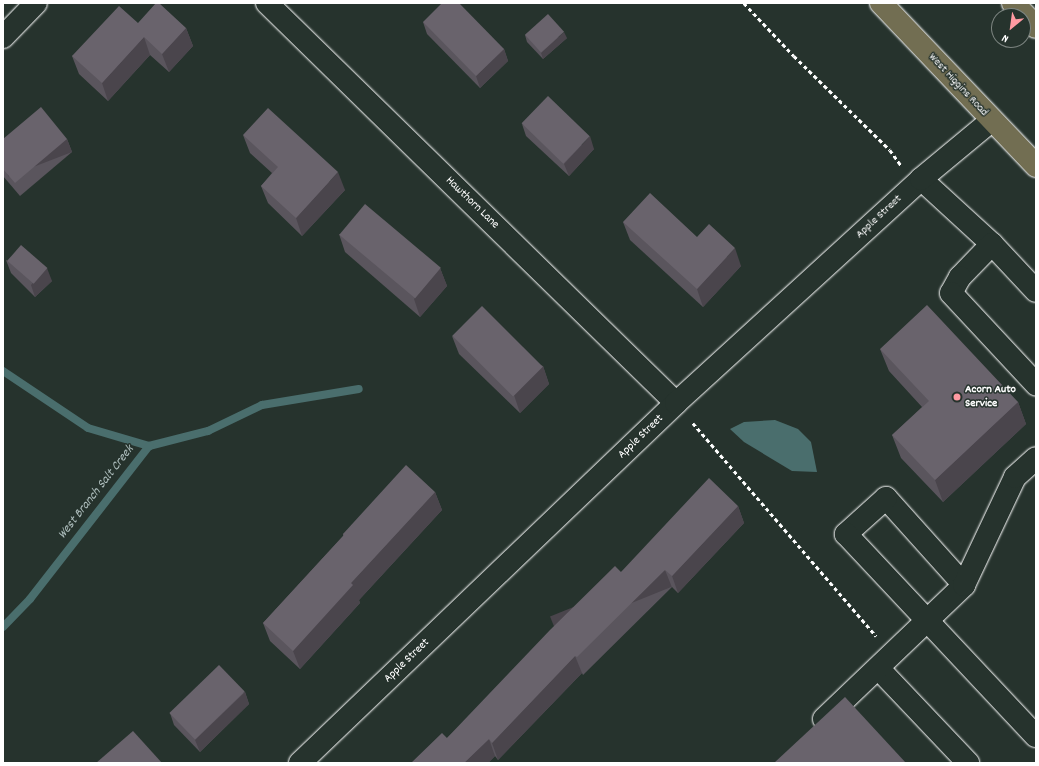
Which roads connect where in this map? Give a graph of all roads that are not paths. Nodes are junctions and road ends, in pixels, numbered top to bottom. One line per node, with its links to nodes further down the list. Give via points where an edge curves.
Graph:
1 (36, 3): 6 (street)
2 (267, 3): 13 (street, Hawthorn Lane)
3 (882, 3): 7 (main road, West Higgins Road)
4 (1013, 3): 5 (main road)
5 (1036, 27)
6 (3, 37)
7 (992, 120): 8 (main road, West Higgins Road); 9 (street, Apple Street)
8 (1036, 166)
9 (921, 179): 10 (street); 13 (street, Apple Street)
10 (992, 244): 11 (street); 12 (street, via 960,277 951,293)
11 (1036, 291)
12 (1036, 384)
13 (676, 403): 20 (street, Apple Street)
14 (1036, 458): 15 (street, via 1015,477)
15 (964, 585): 16 (street); 16 (street, via 886,498 846,534)
16 (927, 621): 17 (street); 19 (street)
17 (878, 668): 18 (street); 21 (street)
18 (811, 731)
19 (1036, 736)
20 (300, 763)
21 (968, 763)

